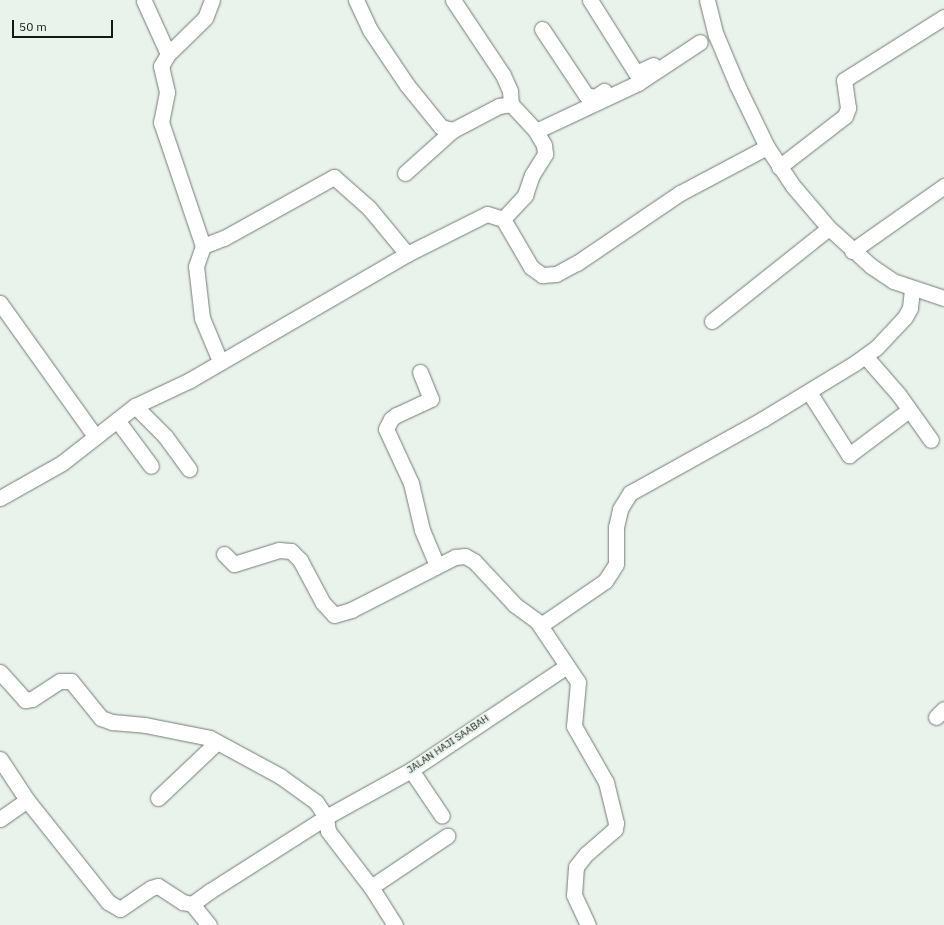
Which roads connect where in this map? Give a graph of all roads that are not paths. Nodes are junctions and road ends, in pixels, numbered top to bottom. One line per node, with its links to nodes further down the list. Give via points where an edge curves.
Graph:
1 (212, 0): 11 (street, via 205,18)
2 (356, 0): 14 (street, via 370,30 418,102 440,127)
3 (453, 0): 13 (street, via 504,75 510,91)
4 (590, 0): 12 (street)
5 (707, 0): 9 (street)
6 (144, 1): 11 (street)
7 (944, 17): 17 (street, via 844,80 848,108 845,116)
8 (542, 29): 12 (street, via 590,97)
9 (716, 35): 10 (street); 16 (street)
10 (700, 42): 12 (street); 15 (street, via 638,83)
11 (168, 54): 22 (street, via 161,66 167,92 161,122)
12 (636, 73)
13 (511, 104): 14 (street, via 499,106); 15 (street)
14 (453, 130): 18 (street)
15 (536, 131): 20 (street, via 544,145 545,154 532,175 525,195)
16 (767, 147): 17 (street); 20 (street, via 680,193 577,263 556,274 542,276 531,267)
17 (779, 167): 21 (street)
18 (406, 173)
19 (944, 186): 23 (street)
20 (503, 219): 24 (street, via 487,214)
21 (829, 228): 23 (street); 28 (street)
22 (203, 246): 24 (street, via 224,238 334,177 369,208); 30 (street, via 196,266 202,318)
23 (852, 251): 25 (street, via 893,281)
24 (407, 254): 30 (street)
25 (912, 289): 26 (street); 29 (street, via 910,308 905,317 893,332)
26 (944, 298)
27 (0, 303): 36 (street)
28 (712, 321)
29 (865, 356): 32 (street); 34 (street)
30 (220, 361): 33 (street, via 190,380)
31 (420, 372): 42 (street, via 431,399 396,415 386,429 411,483 422,530)
32 (809, 392): 34 (street, via 849,455); 43 (street, via 630,493 620,509 616,564 605,581)
33 (135, 406): 35 (street); 39 (street, via 165,436)
34 (909, 410): 37 (street)
35 (117, 420): 36 (street); 38 (street)
36 (95, 436): 40 (street, via 62,463)
37 (931, 440)
38 (151, 466)
39 (189, 469)
40 (0, 498)
41 (224, 554): 42 (street, via 234,564 279,550 291,551 300,560 322,603 334,615 351,610)
42 (437, 565): 43 (street, via 455,557 471,558 515,604)
43 (541, 625): 44 (street)
44 (567, 666): 48 (street, JALAN HAJI SAABAH); 59 (street, via 578,682 574,726 608,785 616,826 576,868 574,895)
45 (0, 672): 46 (street, via 25,700 32,699 66,680 71,681 101,718 112,722 145,725)
46 (217, 742): 49 (street); 52 (street, via 292,783 316,802)
47 (0, 759): 50 (street)
48 (411, 770): 51 (street); 52 (street, JALAN HAJI SAABAH)
49 (158, 798)
50 (27, 800): 53 (street); 56 (street, via 92,886 114,907 125,907 151,888 158,886 183,902)
51 (442, 816)
52 (326, 817): 55 (street, via 328,831); 56 (street, JALAN HAJI SAABAH)
53 (0, 819)
54 (447, 836): 55 (street)
55 (371, 887): 58 (street)
56 (192, 904): 57 (street)
57 (209, 925)
58 (395, 925)
59 (588, 925)

